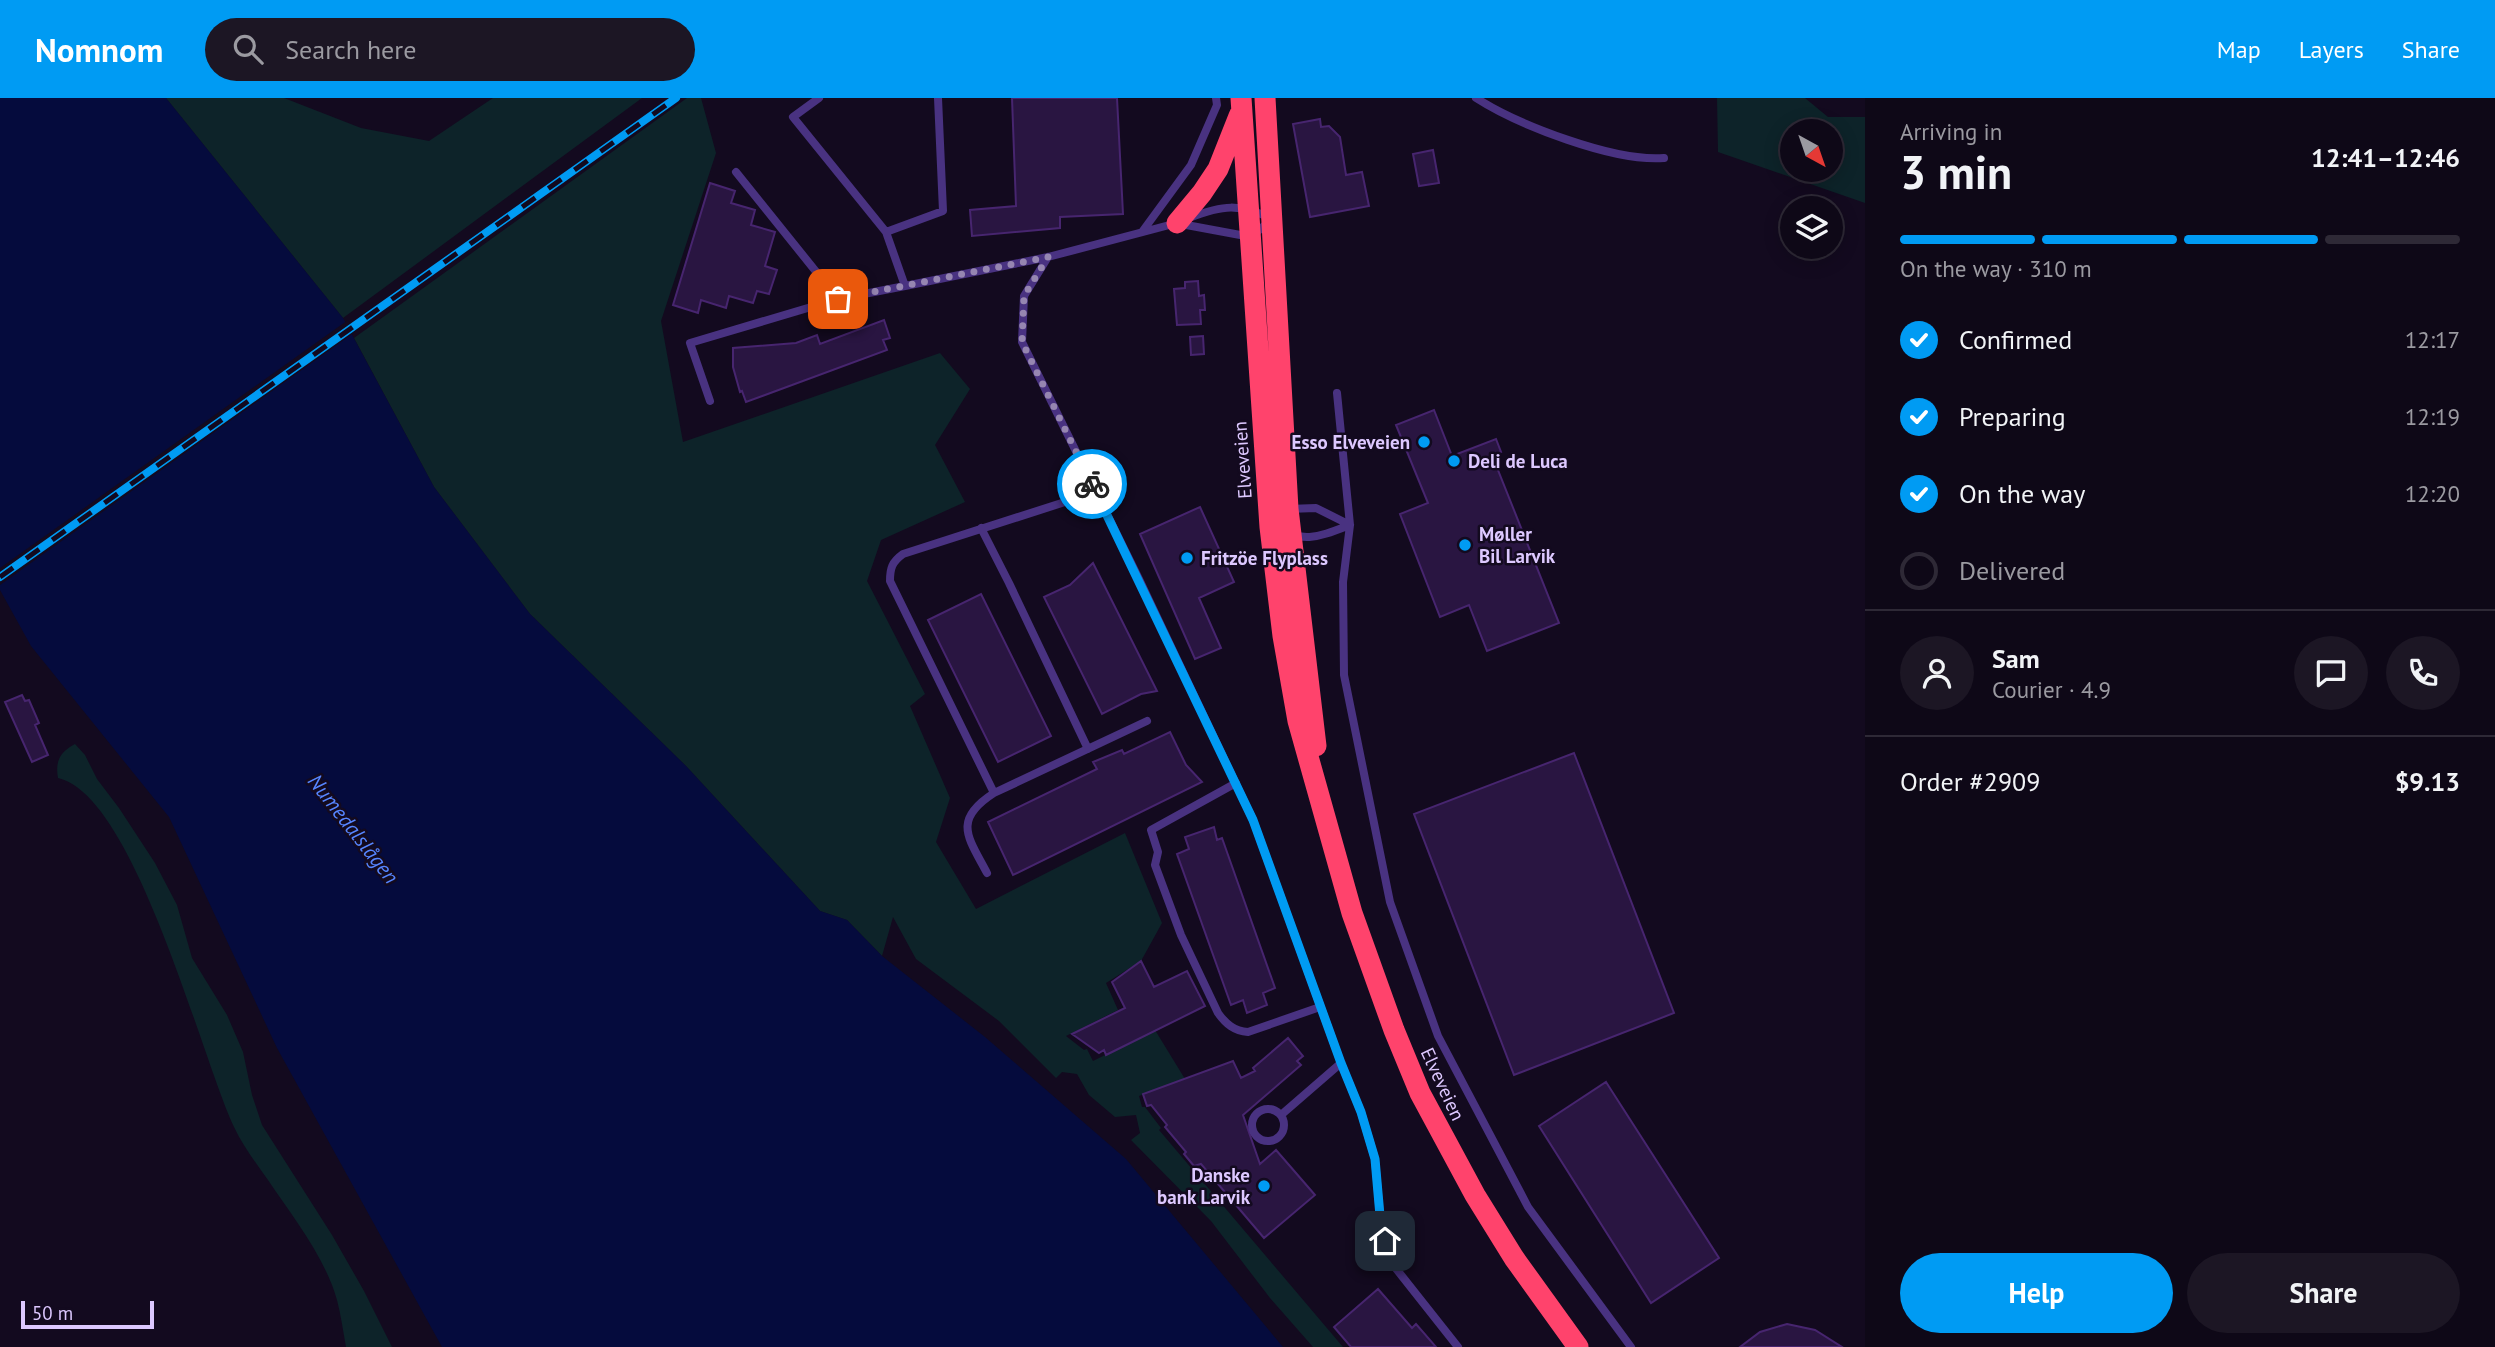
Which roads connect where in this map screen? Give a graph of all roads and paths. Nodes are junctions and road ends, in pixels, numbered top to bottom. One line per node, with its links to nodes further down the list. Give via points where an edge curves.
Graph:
1 (819, 98): 12 (lane, via 793,117)
2 (938, 98): 12 (lane, via 943,211)
3 (1216, 98): 13 (lane, via 1191,165)
4 (1265, 98): 10 (highway, Elveveien)
5 (1476, 98): 7 (lane, via 1542,130 1615,155)
6 (1241, 102): 9 (highway, Elveveien); 11 (highway, via 1218,169)
7 (1664, 158)
8 (736, 172): 17 (lane)
9 (1248, 208): 10 (lane); 11 (lane, via 1212,209); 14 (highway, Elveveien)
10 (1272, 219): 14 (lane); 21 (highway, Elveveien)
11 (1177, 223): 13 (lane); 14 (lane)
12 (886, 232): 16 (lane)
13 (1142, 232): 15 (lane)
14 (1251, 237): 23 (highway, Elveveien)
15 (1048, 257): 16 (lane); 20 (lane, via 1024,296 1022,342)
16 (905, 286): 17 (lane)
17 (838, 299): 19 (lane, via 690,342)
18 (1337, 393): 22 (lane)
19 (710, 401)
20 (1096, 492): 24 (lane); 28 (lane)
21 (1288, 509): 22 (lane, via 1316,508); 23 (lane); 25 (highway, Elveveien)
22 (1350, 525): 25 (lane, via 1317,538); 37 (lane, via 1343,582 1344,675 1390,902 1438,1036 1528,1207)
23 (1270, 527): 25 (lane); 30 (highway, Elveveien, via 1297,721)
24 (981, 528): 27 (lane); 29 (lane, via 903,554 890,568 890,581)
25 (1291, 537): 30 (highway, Elveveien)
26 (1147, 720): 27 (lane)
27 (1088, 749): 29 (lane)
28 (1236, 783): 32 (lane); 32 (lane, via 1151,830 1158,852 1155,865 1181,936 1218,1013 1239,1031 1248,1032)
29 (994, 793): 31 (lane, via 970,812 967,827)
30 (1325, 814): 36 (highway, Elveveien, via 1372,973 1420,1093 1514,1258)
31 (987, 873)
32 (1320, 1007): 33 (lane)
33 (1341, 1063): 34 (lane); 35 (lane, via 1375,1159 1381,1227 1390,1261)
34 (1281, 1115): 34 (lane, via 1261,1111 1253,1122 1256,1135 1269,1142 1276,1140 1284,1129)
35 (1458, 1347)
36 (1578, 1347)
37 (1631, 1347)

